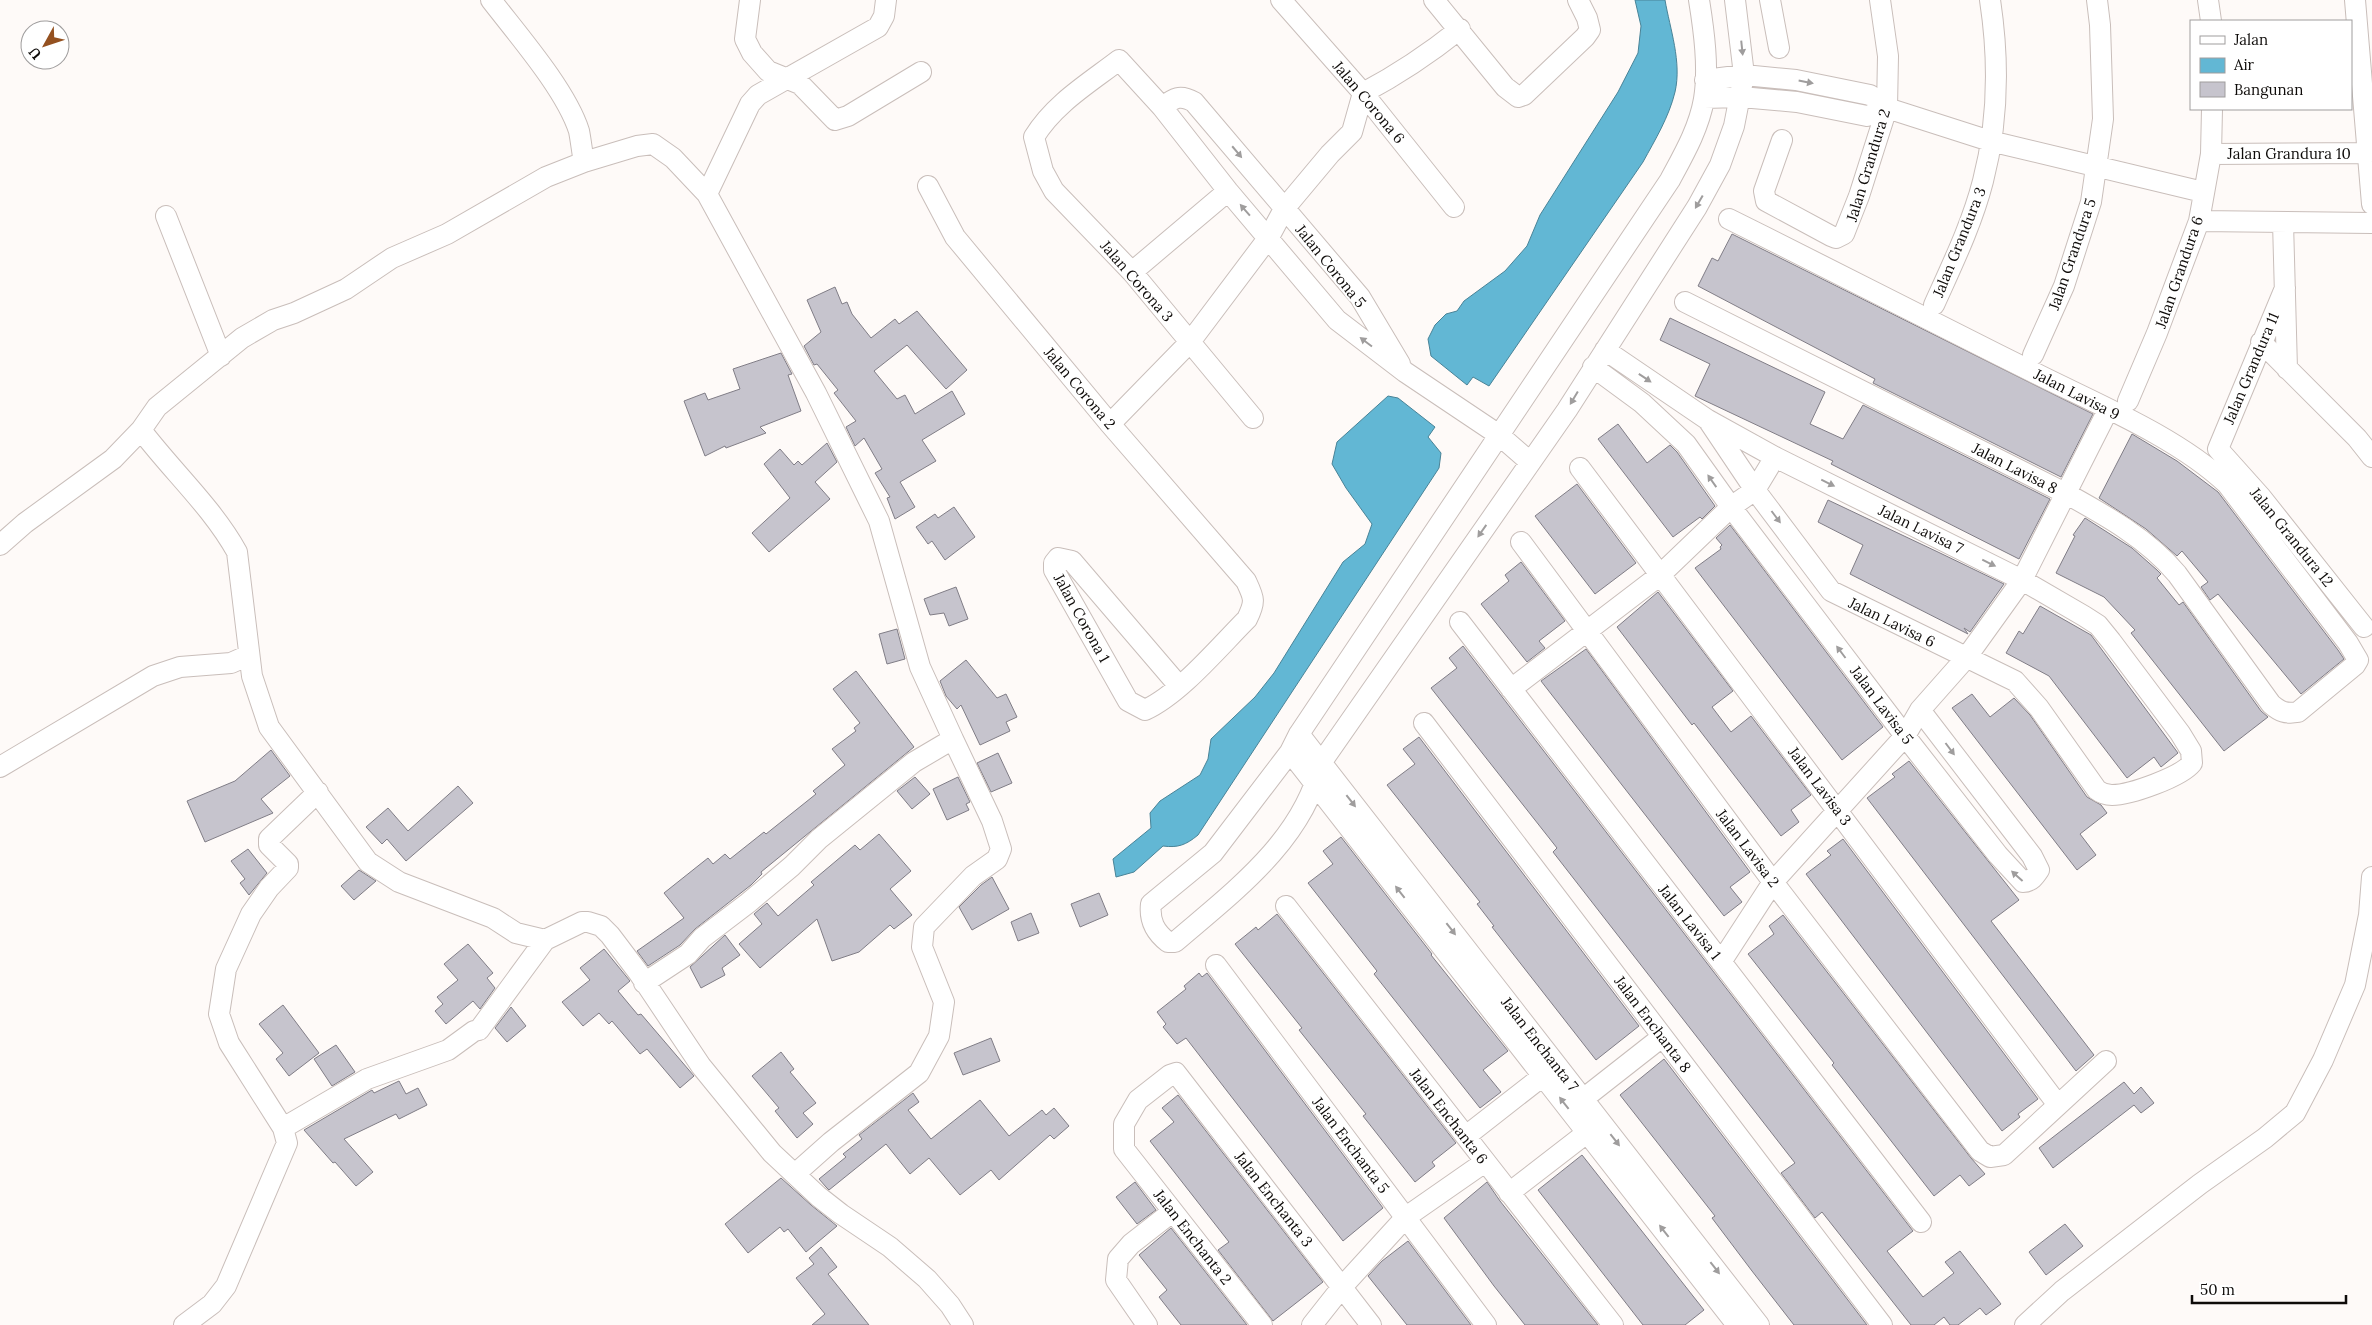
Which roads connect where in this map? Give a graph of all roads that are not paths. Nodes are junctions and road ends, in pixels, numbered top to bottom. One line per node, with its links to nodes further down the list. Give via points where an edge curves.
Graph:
1 (492, 0): 33 (street, via 564,102 578,131)
2 (750, 0): 21 (street, via 745,39 768,71)
3 (886, 0): 21 (street, via 884,16 878,27)
4 (1281, 0): 23 (street, Jalan Corona 6)
5 (1434, 0): 16 (street)
6 (1578, 0): 16 (street, via 1590,30 1524,95 1518,97 1505,87)
7 (1699, 0): 22 (street)
8 (1735, 0): 20 (street, one-way to 20)
9 (1770, 0): 18 (street)
10 (1880, 0): 26 (street, Jalan Grandura 2, via 1888,56)
11 (1990, 0): 30 (street, Jalan Grandura 3, via 1995,39 1994,116)
12 (2097, 0): 34 (street, Jalan Grandura 5, via 2103,119)
13 (2208, 0): 15 (street)
14 (2355, 0): 17 (street)
15 (2211, 20)
16 (1460, 29): 23 (street)
17 (2354, 37): 31 (street)
18 (1779, 48)
19 (921, 72): 21 (street, via 848,116 835,120 800,84)
20 (1744, 75): 22 (street); 24 (street); 26 (street, one-way to 26, via 1796,80 1870,95)
21 (786, 79): 39 (street, via 758,95 750,104)
22 (1705, 89): 24 (street); 67 (street, via 1690,141 1670,180)
23 (1363, 93): 41 (street, Jalan Corona 6); 42 (street, via 1352,132)
24 (1741, 97): 26 (street, via 1797,102 1867,116); 55 (street, one-way to 55, via 1720,165 1697,207)
25 (1162, 107): 28 (street, Jalan Corona 5, via 1119,60 1072,96 1046,120); 37 (street, Jalan Corona 5); 42 (street, Jalan Corona 5, one-way to 42, via 1181,96 1194,102)
26 (1887, 108): 29 (street, Jalan Grandura 2, via 1847,231 1840,237 1831,236 1768,203 1764,197); 30 (street)
27 (2212, 110): 32 (street, Jalan Grandura 6)
28 (1034, 137): 49 (street, Jalan Corona 3, via 1043,171 1054,191)
29 (1782, 140)
30 (1990, 142): 34 (street); 52 (street, Jalan Grandura 3, via 1980,191 1961,246)
31 (2367, 153): 32 (street, Jalan Grandura 10); 35 (street)
32 (2211, 154): 38 (street, Jalan Grandura 6)
33 (584, 162): 39 (street, via 653,144 673,158); 57 (street, via 546,177 447,234 392,258 346,289 273,320 242,338)
34 (2096, 166): 38 (street); 56 (street, Jalan Grandura 5, via 2091,202 2064,286)
35 (2371, 182): 40 (street)
36 (928, 186): 65 (street, Jalan Corona 2, via 956,237)
37 (1228, 190): 48 (street, Jalan Corona 5, one-way to 37); 49 (street)
38 (2203, 192): 45 (street, Jalan Grandura 6)
39 (707, 194): 92 (street, via 816,393 879,521 920,667)
40 (2372, 204)
41 (1454, 206)
42 (1284, 208): 48 (street); 60 (street, Jalan Corona 5, via 1360,297)
43 (166, 216): 57 (street)
44 (1729, 219): 62 (street, Jalan Lavisa 9)
45 (2199, 222): 46 (street); 61 (street, Jalan Grandura 6)
46 (2283, 222): 47 (street); 50 (street, Jalan Grandura 11)
47 (2372, 223)
48 (1269, 237): 53 (street); 60 (street, Jalan Corona 5, one-way to 48, via 1337,320)
49 (1132, 272): 53 (street, Jalan Corona 3)
50 (2285, 288): 54 (street, Jalan Grandura 11); 59 (street, Jalan Grandura 11)
51 (1685, 302): 75 (street, Jalan Lavisa 8)
52 (1934, 305)
53 (1190, 342): 63 (street, Jalan Corona 3); 65 (street)
54 (2261, 342): 59 (street); 69 (street, Jalan Grandura 11)
55 (1605, 350): 58 (street); 64 (street, Jalan Lavisa 7, one-way to 64)
56 (2033, 355)
57 (221, 356): 66 (street, via 157,407)
58 (1593, 367): 72 (street, one-way to 72); 76 (street, Jalan Lavisa 5, one-way to 58, via 1686,444 1642,403)
59 (2287, 369): 68 (street)
60 (1404, 372): 67 (street)
61 (2128, 401)
62 (2108, 410): 75 (street); 89 (street, Jalan Lavisa 9, via 2184,450 2206,464 2227,484 2356,654 2358,660 2355,665 2298,712)
63 (1253, 418)
64 (1708, 420): 70 (street, Jalan Lavisa 7); 74 (street, Jalan Lavisa 6)
65 (1110, 424): 86 (street, Jalan Corona 2, via 1246,581 1254,598 1247,619)
66 (141, 430): 78 (street, via 113,459); 84 (street, via 227,534 237,552)
67 (1499, 436): 72 (street); 93 (street)
68 (2364, 438): 71 (street)
69 (2218, 449): 82 (street, Jalan Grandura 12, via 2261,497)
70 (1775, 457): 74 (street); 80 (street, Jalan Lavisa 7, one-way to 80)
71 (2372, 457)
72 (1530, 462): 94 (street, one-way to 94)
73 (1580, 468): 79 (street, Jalan Lavisa 3)
74 (1755, 490): 76 (street); 85 (street, Jalan Lavisa 6, one-way to 85, via 1831,591)
75 (2065, 493): 80 (street); 89 (street, Jalan Lavisa 8, via 2102,514 2165,560 2271,704)
76 (1731, 507): 79 (street); 91 (street, Jalan Lavisa 5, one-way to 76)
77 (1521, 542): 83 (street, Jalan Lavisa 2)
78 (0, 545)
79 (1659, 576): 83 (street); 99 (street, Jalan Lavisa 3)
80 (2022, 580): 85 (street); 98 (street, Jalan Lavisa 7, via 2098,625 2180,733 2193,758 2186,769 2172,776 2124,793)
81 (1460, 622): 87 (street, Jalan Lavisa 1)
82 (2364, 627)
83 (1586, 631): 87 (street); 101 (street, Jalan Lavisa 2)
84 (249, 655): 95 (street, via 231,663 180,667 153,676); 97 (street, via 268,727)
85 (1966, 658): 88 (street); 98 (street, Jalan Lavisa 6, via 2021,686 2092,785)
86 (1179, 686): 86 (street, Jalan Corona 1, via 1159,704 1144,710 1128,701 1054,570 1058,558 1072,561)
87 (1511, 689): 104 (street, Jalan Lavisa 1)
88 (1920, 710): 91 (street); 91 (street, Jalan Lavisa 5, one-way to 91, via 2032,856 2039,870 2035,876 2022,882)
89 (2282, 712)
90 (1424, 723): 107 (street, Jalan Enchanta 8)
91 (1905, 736): 99 (street)
92 (953, 739): 106 (street, via 914,762 702,938 688,954); 117 (street, via 992,821 1002,850 998,859 972,876 924,927 922,947 944,1002 939,1036 919,1073)
93 (1294, 743): 94 (street, Jalan Enchanta 7); 96 (street, Jalan Enchanta 7); 96 (street, via 1213,853 1151,904 1150,917 1158,934 1168,942 1175,942 1240,886 1283,841)
94 (1321, 762): 96 (street); 109 (street, Jalan Enchanta 7, one-way to 109)
95 (0, 767)
96 (1316, 784): 109 (street, Jalan Enchanta 7, one-way to 96)
97 (318, 792): 103 (street, via 368,862 399,882 493,918 516,933); 114 (street, via 269,840 269,845 288,864 288,868 251,914 226,969 219,1014 229,1043)
98 (2102, 794)
99 (1838, 809): 101 (street); 112 (street, Jalan Lavisa 3)
100 (2372, 877): 134 (street, via 2369,915 2355,985 2323,1060 2295,1113 2062,1290)
101 (1773, 882): 104 (street); 112 (street, Jalan Lavisa 2, via 1980,1151 1990,1157 2004,1155)
102 (1286, 906): 115 (street, Jalan Enchanta 6)
103 (544, 940): 106 (street, via 582,922 601,926); 114 (street, via 479,1030 448,1050 367,1079)
104 (1721, 962): 121 (street, Jalan Lavisa 1)
105 (1216, 964): 120 (street, Jalan Enchanta 5)
106 (644, 983): 117 (street, via 700,1066 772,1153)
107 (1662, 1037): 111 (street); 133 (street, Jalan Enchanta 8)
108 (2106, 1061): 112 (street)
109 (1550, 1070): 111 (street, Jalan Enchanta 7); 113 (street, Jalan Enchanta 7, one-way to 109); 115 (street)
110 (1176, 1074): 119 (street, Jalan Enchanta 2, via 1164,1079 1138,1100 1124,1124 1124,1149); 122 (street, Jalan Enchanta 3)
111 (1583, 1099): 113 (street, Jalan Enchanta 7)
112 (2058, 1105)
113 (1594, 1127): 118 (street); 131 (street, Jalan Enchanta 7, one-way to 113); 132 (street, Jalan Enchanta 7, one-way to 132)
114 (283, 1128): 123 (street, via 287,1143 226,1286 212,1304)
115 (1466, 1136): 116 (street, Jalan Enchanta 6)
116 (1485, 1162): 118 (street, Jalan Enchanta 6); 120 (street)
117 (795, 1174): 124 (street, via 841,1214 890,1247 920,1273 950,1305)
118 (1510, 1193): 130 (street, Jalan Enchanta 6)
119 (1172, 1212): 125 (street, via 1131,1244 1118,1260 1116,1280); 126 (street, Jalan Enchanta 2)
120 (1406, 1217): 122 (street); 129 (street, Jalan Enchanta 5)
121 (1921, 1222)
122 (1342, 1287): 127 (street); 128 (street, Jalan Enchanta 3)
123 (184, 1325)
124 (963, 1325)
125 (1147, 1325)
126 (1262, 1325)
127 (1312, 1325)
128 (1371, 1325)
129 (1486, 1325)
130 (1613, 1325)
131 (1737, 1325)
132 (1759, 1325)
133 (1882, 1325)
134 (2025, 1325)

